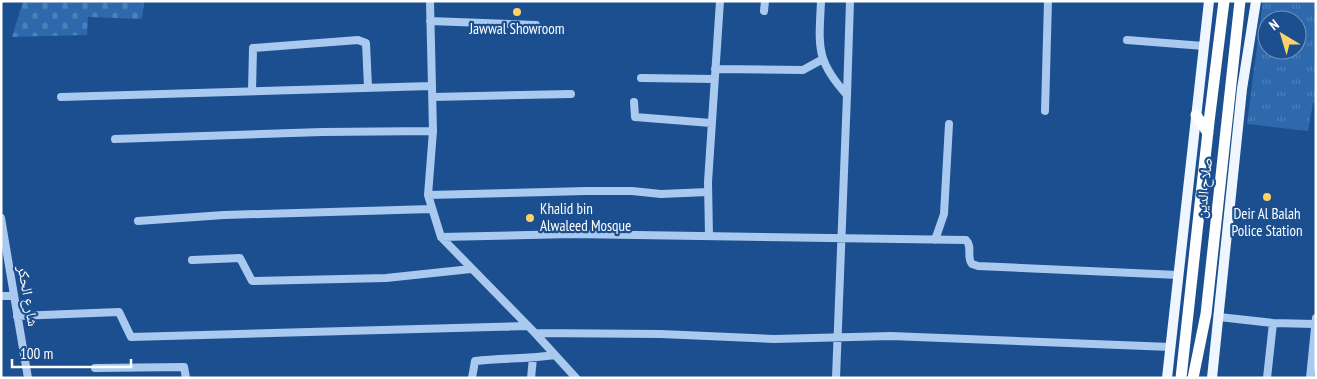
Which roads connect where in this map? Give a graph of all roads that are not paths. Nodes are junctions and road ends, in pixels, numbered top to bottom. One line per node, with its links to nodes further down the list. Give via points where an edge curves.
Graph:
1 (430, 1): 12 (street)
2 (720, 1): 17 (street)
3 (765, 1): 11 (street)
4 (821, 1): 16 (street, via 819,48)
5 (850, 1): 24 (street)
6 (1048, 1): 28 (street)
7 (1209, 1): 15 (main road)
8 (1224, 1): 33 (highway, صلاح الدين)
9 (1240, 1): 69 (highway, صلاح الدين, via 1206,314)
10 (1256, 1): 50 (main road, via 1242,89)
11 (764, 12)
12 (430, 21): 13 (street); 20 (street)
13 (536, 25)
14 (1127, 40): 15 (street)
15 (1204, 46): 29 (main road)
16 (823, 59): 17 (street, via 803,70); 24 (street, via 829,76)
17 (715, 69): 19 (street)
18 (641, 78): 19 (street)
19 (714, 79): 30 (street)
20 (431, 86): 21 (street); 26 (street)
21 (368, 88): 22 (street); 22 (street, via 366,43 358,40 253,48)
22 (252, 91): 25 (street)
23 (571, 94): 26 (street)
24 (847, 95): 42 (street)
25 (62, 97)
26 (433, 97): 32 (street)
27 (634, 102): 30 (street, via 634,117)
28 (1044, 111)
29 (1196, 115): 33 (highway); 46 (main road)
30 (711, 123): 35 (street)
31 (949, 124): 43 (street, via 944,214)
32 (433, 131): 34 (street); 36 (street)
33 (1208, 133): 68 (highway, صلاح الدين)
34 (115, 139)
35 (708, 192): 36 (street); 40 (street)
36 (428, 195): 37 (street)
37 (430, 209): 39 (street); 41 (street)
38 (1, 218): 48 (street, شارع الحكر)
39 (138, 221)
40 (709, 236): 41 (street, via 572,234); 42 (street)
41 (441, 237): 45 (street)
42 (840, 238): 43 (street); 55 (street)
43 (935, 240): 46 (street, via 966,240 970,246 969,260 978,266)
44 (192, 260): 45 (street, via 240,258 252,281 386,278)
45 (471, 269): 53 (street)
46 (1178, 275): 56 (main road)
47 (1, 296): 48 (street)
48 (14, 296): 49 (street, شارع الحكر)
49 (17, 316): 53 (street, via 119,312 131,337); 61 (street, شارع الحكر)
50 (1218, 317): 52 (street); 70 (main road)
51 (1315, 321): 52 (street); 60 (street)
52 (1272, 323): 71 (street)
53 (528, 326): 54 (street)
54 (535, 333): 55 (street, via 774,339); 57 (street)
55 (838, 337): 56 (street, via 964,337); 66 (street)
56 (1171, 347): 67 (main road)
57 (555, 355): 58 (street); 65 (street)
58 (533, 358): 63 (street, via 475,361); 64 (street)
59 (95, 368): 62 (street, via 184,367)
60 (1312, 376)
61 (28, 378)
62 (186, 378)
63 (472, 378)
64 (531, 378)
65 (576, 378)
66 (836, 378)
67 (1167, 378)
68 (1181, 378)
69 (1193, 378)
70 (1212, 378)
71 (1267, 378)

